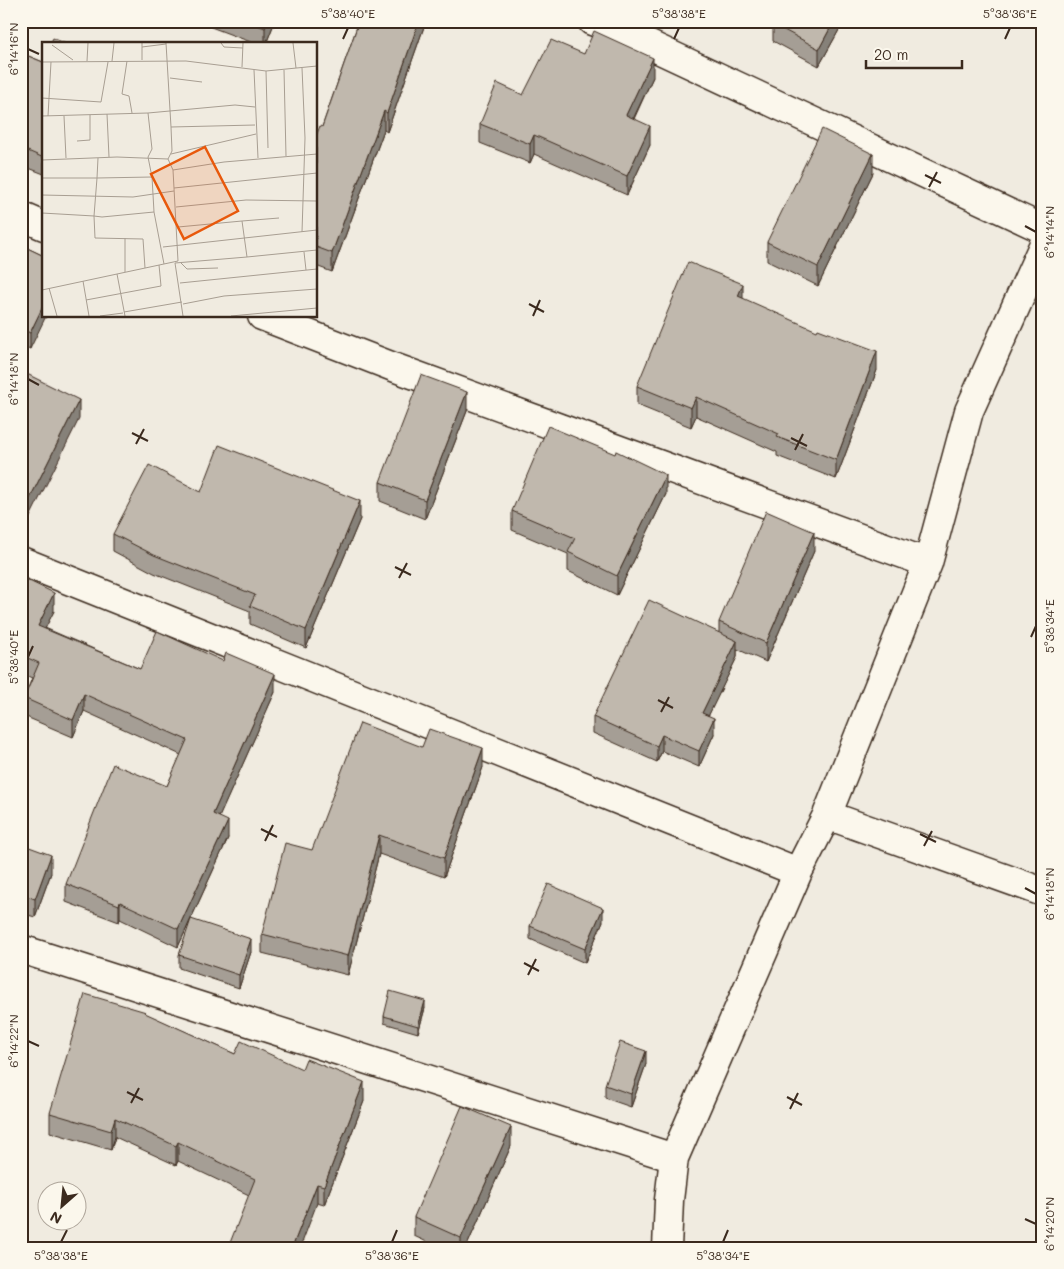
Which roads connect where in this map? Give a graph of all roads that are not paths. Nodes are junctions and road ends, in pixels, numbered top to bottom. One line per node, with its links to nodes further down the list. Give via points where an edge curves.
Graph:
1 (592, 21): 4 (street, via 624,33)
2 (21, 216): 3 (street)
3 (42, 225)
4 (1043, 229)
5 (1043, 246): 8 (street, via 969,411)
6 (267, 318): 8 (street)
7 (21, 561): 10 (street)
8 (928, 563): 9 (street)
9 (827, 814): 10 (street); 11 (street)
10 (798, 872): 13 (street)
11 (1043, 892)
12 (21, 949): 13 (street)
13 (674, 1158): 14 (street)
14 (667, 1248)

